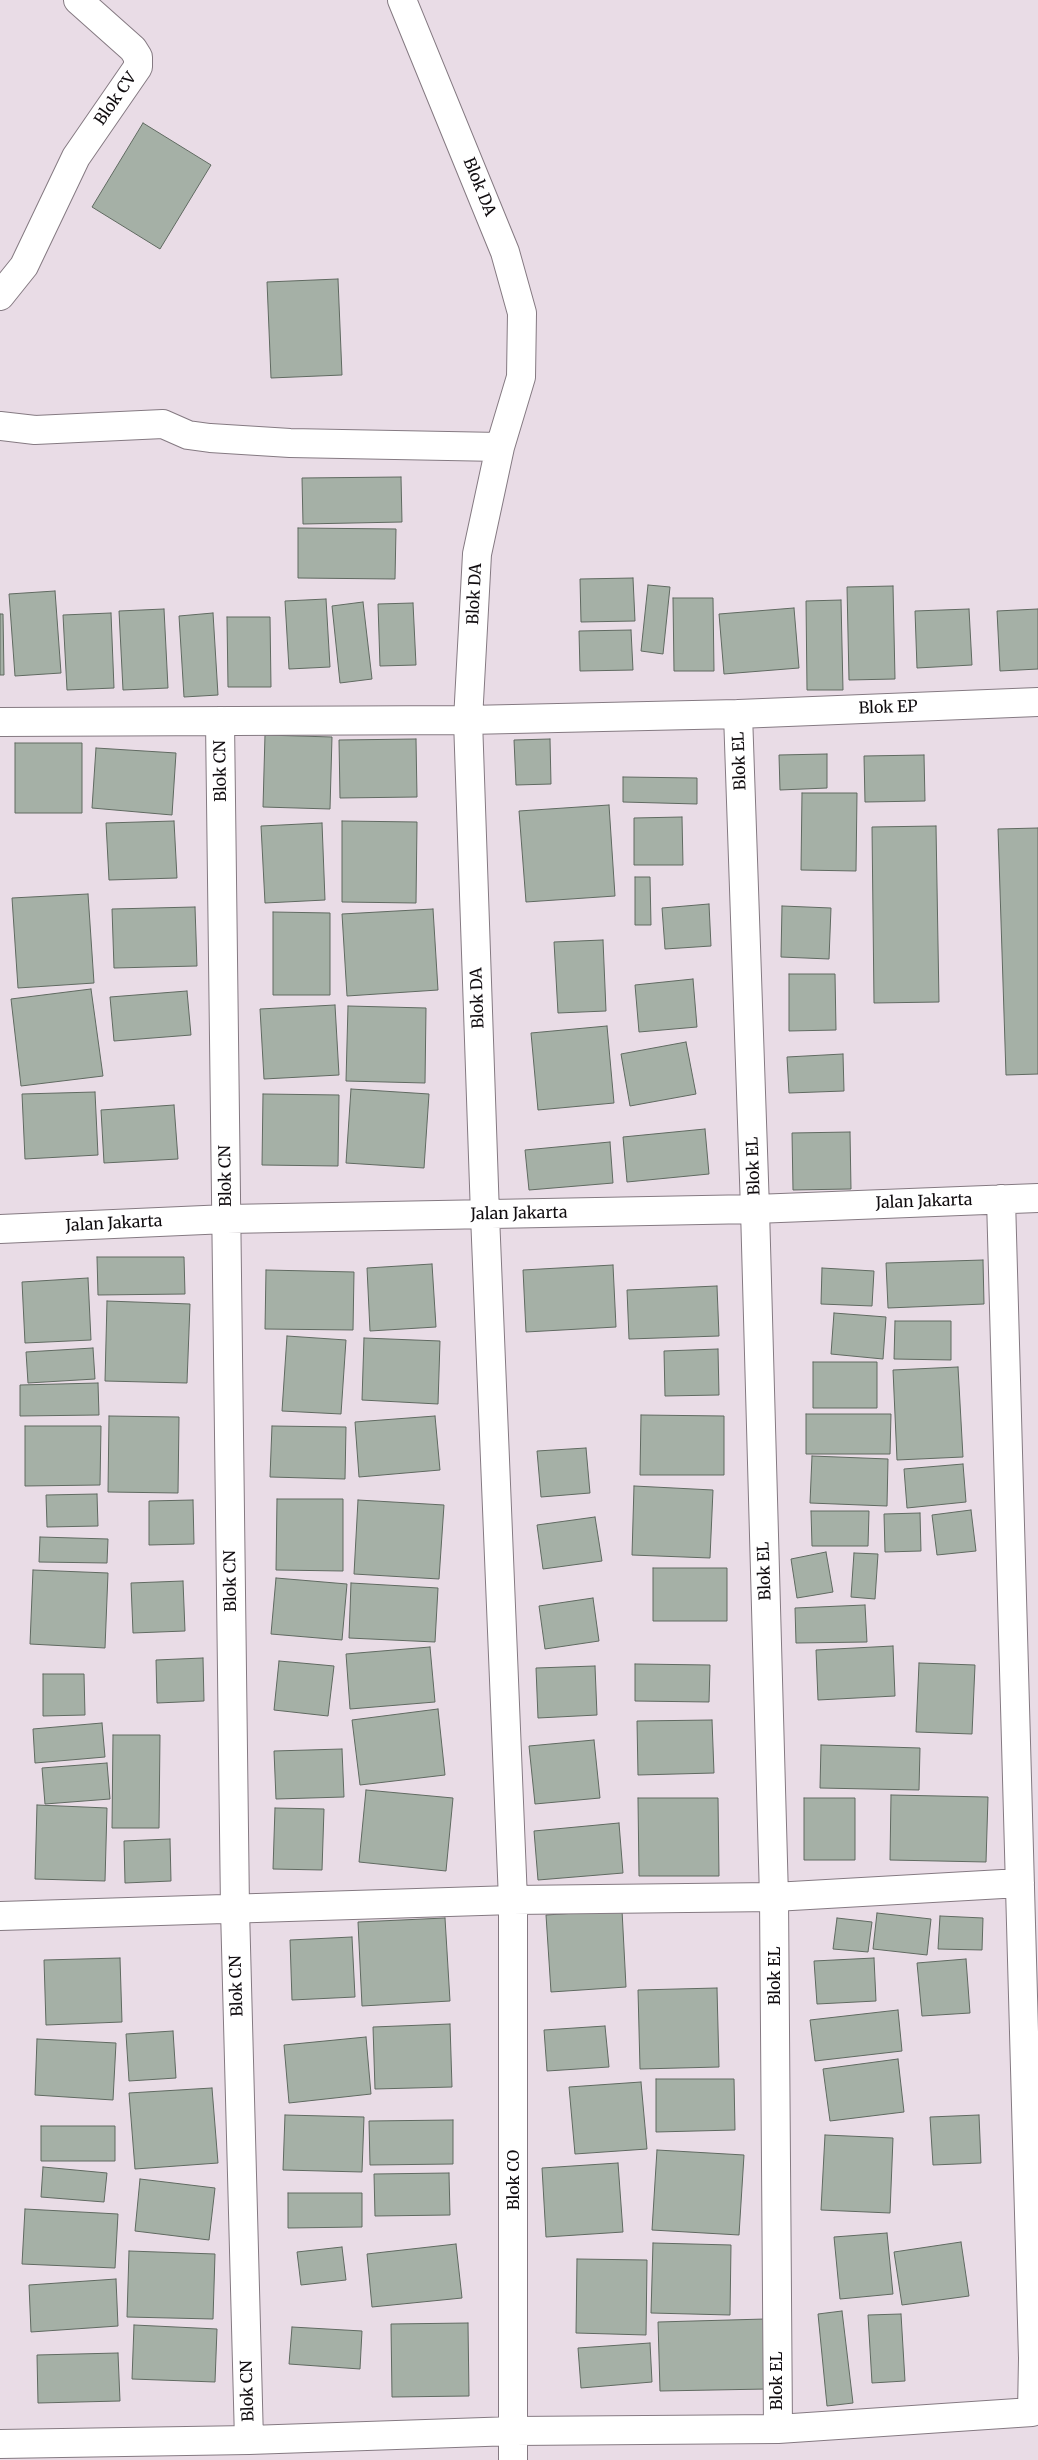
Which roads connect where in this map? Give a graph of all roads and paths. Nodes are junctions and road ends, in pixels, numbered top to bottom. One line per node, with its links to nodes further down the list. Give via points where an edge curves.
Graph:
1 (78, 0): 3 (street, Blok CV, via 133,49 138,57 138,67 76,157 24,266)
2 (402, 0): 5 (street, Blok DA, via 505,252 522,313 521,377)
3 (0, 296)
4 (0, 426): 5 (street, via 35,430 163,424 188,435 228,439)
5 (500, 447): 8 (street, Blok DA, via 477,554)
6 (1038, 702): 7 (street, Blok EP)
7 (738, 714): 8 (street, Blok EP); 13 (street, Blok EL)
8 (468, 720): 9 (street, Blok EP); 14 (street, Blok DA)
9 (220, 721): 10 (street, Blok EP); 15 (street, Blok CN)
10 (0, 722)
11 (1038, 1198): 12 (street, Jalan Jakarta)
12 (1002, 1199): 13 (street, Jalan Jakarta); 17 (street)
13 (755, 1209): 14 (street, Jalan Jakarta); 18 (street, Blok EL)
14 (485, 1215): 15 (street, Jalan Jakarta); 19 (street, Blok DA)
15 (227, 1219): 16 (street, Jalan Jakarta); 20 (street, Blok CN)
16 (0, 1229)
17 (1020, 1883): 18 (street); 22 (street)
18 (774, 1897): 19 (street); 23 (street, Blok EL)
19 (513, 1900): 20 (street); 24 (street, Blok CO)
20 (235, 1909): 21 (street); 25 (street, Blok CN)
21 (0, 1916)
22 (1035, 2412): 23 (street)
23 (778, 2428): 24 (street)
24 (514, 2431): 25 (street); 27 (street, Blok CO)
25 (249, 2440): 26 (street)
26 (0, 2444)
27 (512, 2460)

